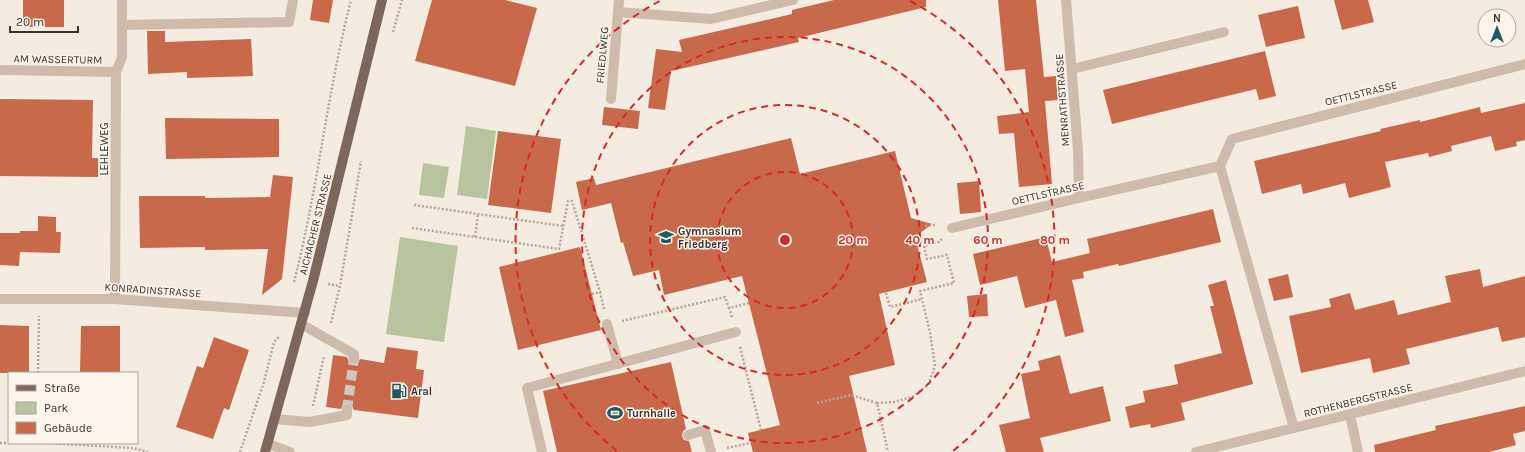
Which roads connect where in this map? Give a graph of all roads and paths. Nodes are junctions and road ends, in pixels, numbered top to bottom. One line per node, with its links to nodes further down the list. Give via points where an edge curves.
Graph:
1 (122, 0): 10 (street, LEHLEWEG)
2 (293, 0): 10 (street, via 289,22)
3 (351, 0): 30 (path)
4 (382, 0): 39 (main road, AICHACHER STRASSE)
5 (402, 0): 12 (path)
6 (619, 0): 9 (street, FRIEDLWEG)
7 (793, 0): 9 (street, FRIEDLWEG, via 711,19)
8 (1066, 0): 14 (street, MENRATHSTRASSE)
9 (618, 12): 17 (street, FRIEDLWEG)
10 (122, 25): 16 (street, LEHLEWEG, via 122,58)
11 (1224, 32): 14 (street)
12 (392, 37)
13 (1525, 64): 19 (street, OETTLSTRASSE, via 1232,139)
14 (1072, 69): 20 (street, MENRATHSTRASSE)
15 (0, 70): 16 (street, AM WASSERTURM)
16 (116, 72): 36 (street, LEHLEWEG)
17 (611, 99)
18 (362, 159): 43 (path, via 340,286)
19 (1220, 166): 20 (street, OETTLSTRASSE); 55 (street)
20 (1079, 198): 27 (street, OETTLSTRASSE)
21 (414, 205): 22 (path)
22 (478, 214): 24 (path); 28 (path)
23 (934, 224): 25 (path)
24 (563, 226): 28 (path, via 559,249); 31 (path, via 568,201 572,200)
25 (925, 226)
26 (412, 228): 28 (path)
27 (952, 228)
28 (475, 237)
29 (939, 242): 37 (path, via 924,246 927,260 947,255 954,283 920,291)
30 (293, 284)
31 (600, 292): 33 (path); 41 (path)
32 (886, 292): 37 (path, via 890,307)
33 (592, 294)
34 (0, 299): 35 (street, KONRADINSTRASSE)
35 (40, 299): 36 (street, KONRADINSTRASSE); 47 (path)
36 (115, 299): 39 (street, KONRADINSTRASSE)
37 (922, 299): 50 (path, via 935,366 928,385 912,397)
38 (730, 308): 41 (path, via 725,297)
39 (304, 313): 40 (main road, AICHACHER STRASSE)
40 (301, 324): 43 (street); 53 (main road, AICHACHER STRASSE)
41 (607, 324): 45 (street)
42 (736, 332): 45 (street)
43 (327, 340): 44 (street, via 354,354); 54 (path)
44 (354, 358)
45 (618, 364): 64 (street, via 527,388)
46 (1525, 371): 52 (street, ROTHENBERGSTRASSE)
47 (38, 372)
48 (748, 379): 56 (path)
49 (817, 403): 50 (path, via 851,395)
50 (877, 403): 66 (path)
51 (347, 410): 54 (street, via 347,415)
52 (1350, 415): 55 (street, ROTHENBERGSTRASSE); 68 (street)
53 (275, 419): 54 (street); 61 (main road, AICHACHER STRASSE)
54 (310, 422)
55 (1294, 428): 67 (street, ROTHENBERGSTRASSE)
56 (762, 430)
57 (688, 435): 65 (street, via 705,430)
58 (750, 443): 60 (path)
59 (64, 444): 62 (path, via 133,448)
60 (736, 446)
61 (267, 448): 63 (street)
62 (148, 452)
63 (290, 452)
64 (542, 452)
65 (711, 452)
66 (888, 452)
67 (1196, 452)
68 (1358, 452)

